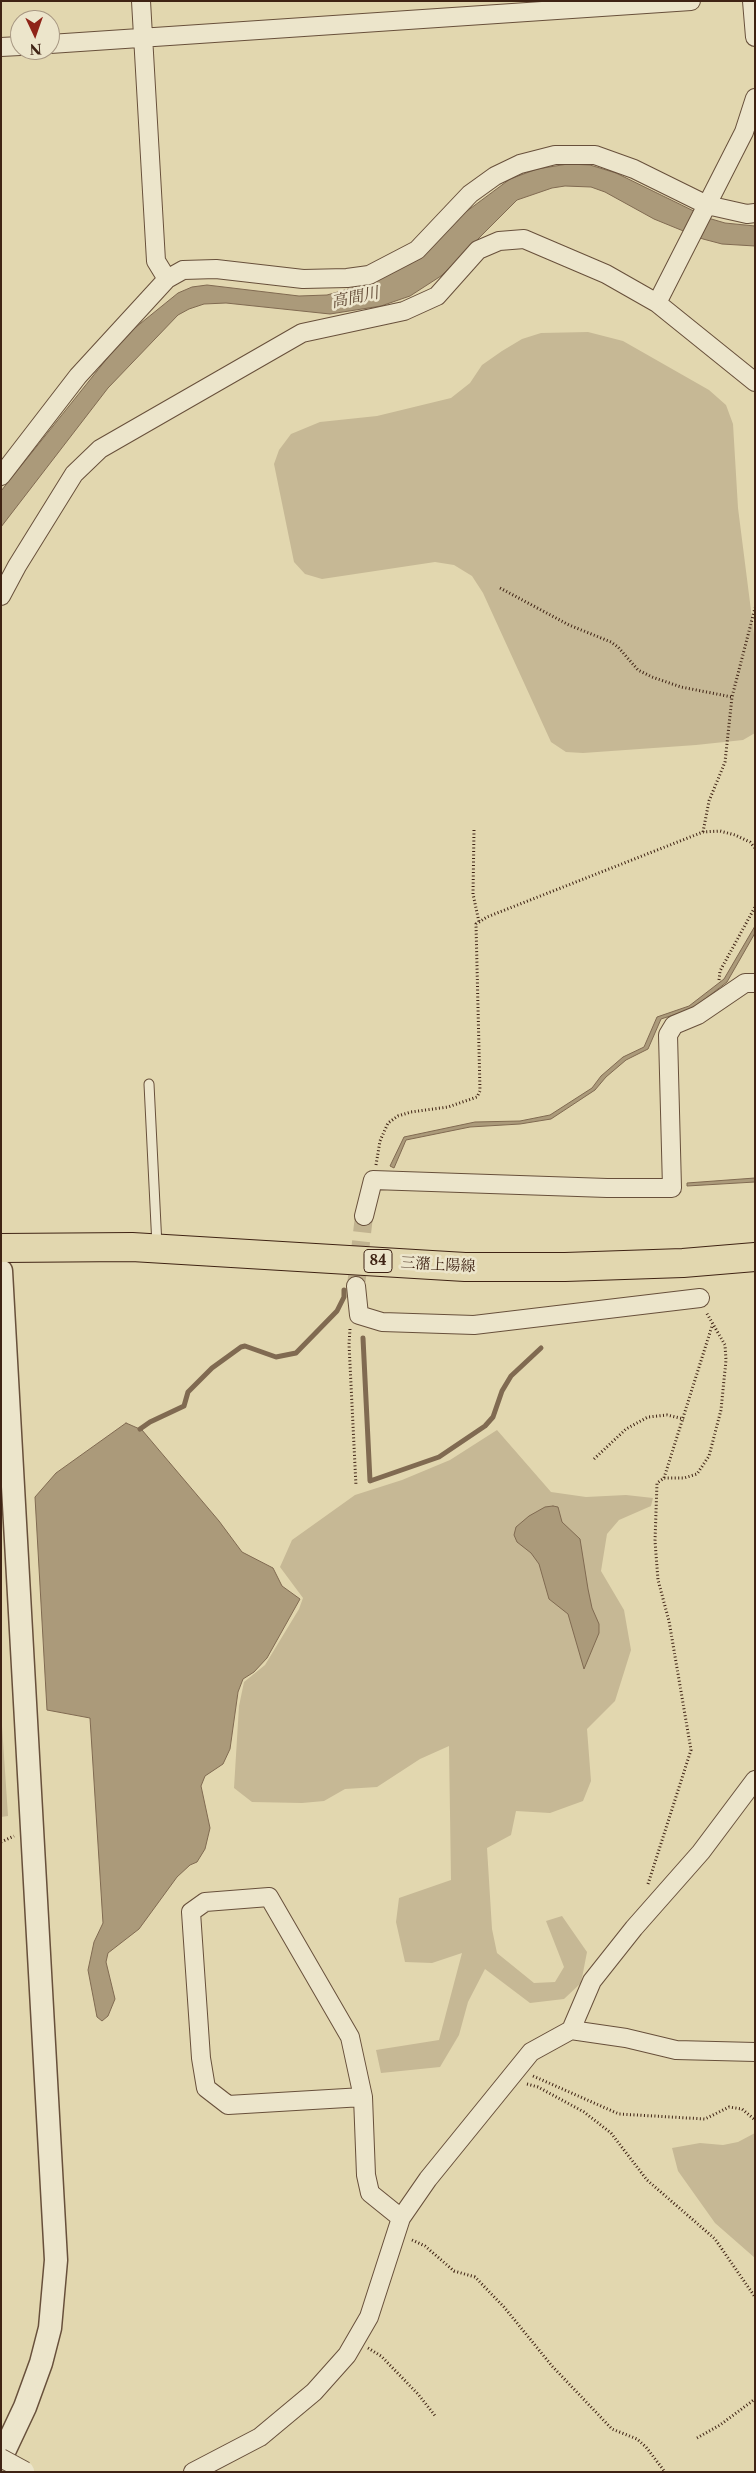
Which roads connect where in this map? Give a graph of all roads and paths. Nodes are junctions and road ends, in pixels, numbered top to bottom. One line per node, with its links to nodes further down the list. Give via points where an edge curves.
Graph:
1 (140, 1): 5 (street)
2 (691, 1): 5 (street)
3 (752, 1): 4 (street)
4 (755, 37)
5 (143, 38): 6 (street); 10 (street, via 156,261)
6 (60, 43)
7 (755, 98): 8 (street, via 744,132)
8 (705, 208): 9 (street); 10 (street, via 634,169 595,155 555,155 520,164 495,176 470,194 417,250 369,275 303,279 216,269 183,270); 11 (street)
9 (755, 214)
10 (167, 279): 13 (street, via 78,376)
11 (656, 303): 12 (street); 15 (street, via 606,274 524,239 499,241 478,250 436,296 404,311 302,333 100,449 74,474 16,566)
12 (755, 382)
13 (1, 476)
14 (500, 588): 17 (path, via 610,642 638,670 652,677 681,687)
15 (1, 596)
16 (755, 608): 17 (path)
17 (732, 697): 19 (path, via 725,762 709,801)
18 (474, 830): 22 (path, via 473,894)
19 (703, 832): 20 (path, via 720,831 735,835); 22 (path)
20 (755, 848)
21 (755, 907): 23 (path)
22 (479, 922): 26 (path, via 474,930 480,1091 476,1097 448,1107 411,1112 388,1123 380,1141)
23 (718, 978)
24 (755, 983): 26 (street, via 745,983 698,1014 674,1025 668,1035 672,1188)
25 (149, 1084): 29 (lane)
26 (372, 1180): 27 (street)
27 (364, 1216)
28 (1, 1248): 29 (main road, 三潴上陽線 / 84)
29 (158, 1249): 30 (main road, 三潴上陽線 / 84, via 465,1267 683,1263)
30 (755, 1257)
31 (1, 1271): 52 (street, via 56,2260 50,2328 41,2363)
32 (356, 1286): 34 (street)
33 (700, 1298): 34 (street, via 474,1325 382,1322)
34 (359, 1315): 38 (path, via 351,1327 349,1344)
35 (684, 1419): 36 (path, via 667,1415 648,1417 626,1429); 37 (path); 37 (path, via 712,1325 725,1345 726,1360 721,1410 709,1456 697,1474)
36 (594, 1459)
37 (664, 1478): 40 (path, via 657,1483 655,1541 658,1580 669,1621 692,1750)
38 (356, 1486)
39 (755, 1780): 41 (street, via 701,1852 592,1981)
40 (646, 1890)
41 (572, 2030): 42 (street, via 676,2050); 43 (street, via 532,2052)
42 (755, 2052)
43 (514, 2074): 45 (path, via 620,2114 705,2119 729,2107 742,2110); 46 (street, via 428,2179); 47 (path, via 577,2108 611,2133 647,2180 715,2239)
44 (363, 2097): 44 (street, via 350,2037 269,1898 205,1902 191,1912 206,2088 228,2105); 46 (street, via 366,2175 370,2193)
45 (755, 2120)
46 (398, 2225): 48 (street, via 369,2317); 55 (path, via 454,2271 475,2277 612,2429 637,2439)
47 (755, 2297)
48 (351, 2348): 50 (path, via 369,2348 382,2356); 54 (street, via 314,2392 260,2437)
49 (755, 2399): 51 (path)
50 (436, 2416)
51 (697, 2438)
52 (1, 2458): 53 (street, bridge)
53 (26, 2471)
54 (193, 2472)
55 (665, 2472)

